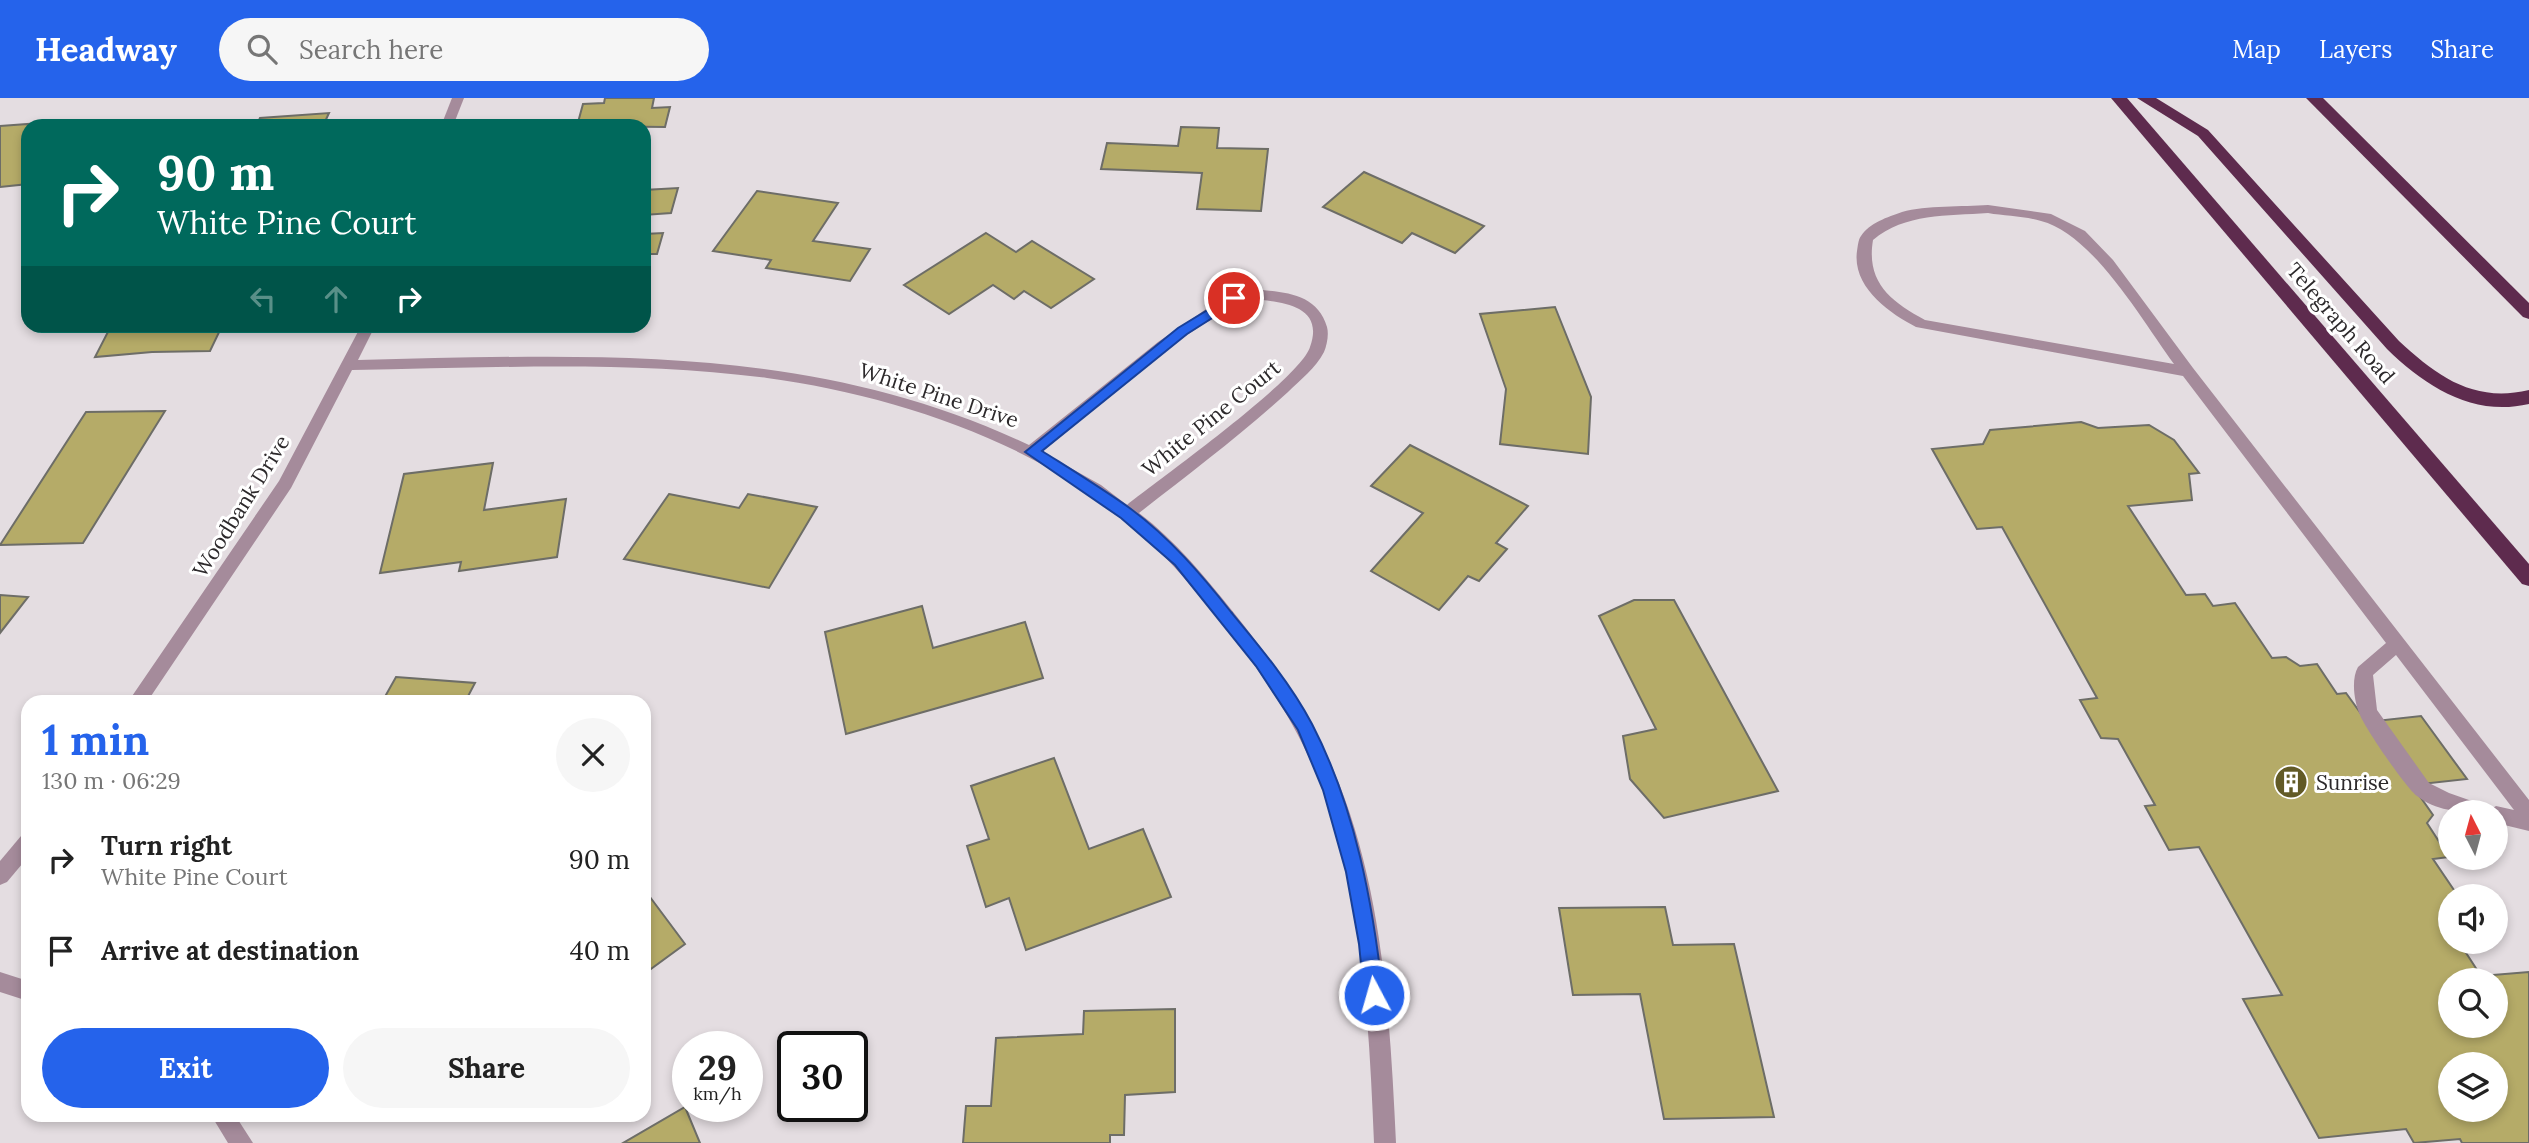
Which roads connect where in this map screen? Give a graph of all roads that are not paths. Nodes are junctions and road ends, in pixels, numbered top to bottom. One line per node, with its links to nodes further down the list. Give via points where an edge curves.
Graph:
1 (458, 98): 5 (street)
2 (2119, 98): 13 (highway, Telegraph Road)
3 (2145, 98): 10 (highway, via 2203,133 2393,345 2424,373 2443,386 2484,399)
4 (2314, 98): 6 (highway)
5 (450, 119)
6 (2529, 313)
7 (364, 333): 8 (street, Woodbank Drive)
8 (348, 365): 11 (street, White Pine Drive, via 595,363 765,372 879,396); 15 (street, Woodbank Drive, via 285,484)
9 (2188, 372): 9 (street, via 2108,262 2080,234 2046,217 1988,209 1908,215 1882,225 1866,238 1863,265 1878,291 1897,311 1921,324); 14 (street)
10 (2529, 397)
11 (1032, 452): 12 (street, White Pine Drive); 12 (street, White Pine Court, via 1220,306 1252,294 1290,298 1307,306 1321,333 1318,351 1302,370)
12 (1127, 514): 26 (street, White Pine Drive, via 1181,561 1262,661 1305,727 1332,790 1355,872 1368,944)
13 (2529, 578)
14 (2397, 644): 16 (street, via 2364,672 2368,713 2422,789); 17 (street)
15 (141, 695)
16 (2442, 800)
17 (2529, 815)
18 (2508, 818): 19 (street)
19 (2529, 822)
20 (21, 850): 21 (street)
21 (0, 876)
22 (0, 982): 23 (street)
23 (21, 989)
24 (227, 1122): 25 (street)
25 (242, 1143)
26 (1385, 1143)

